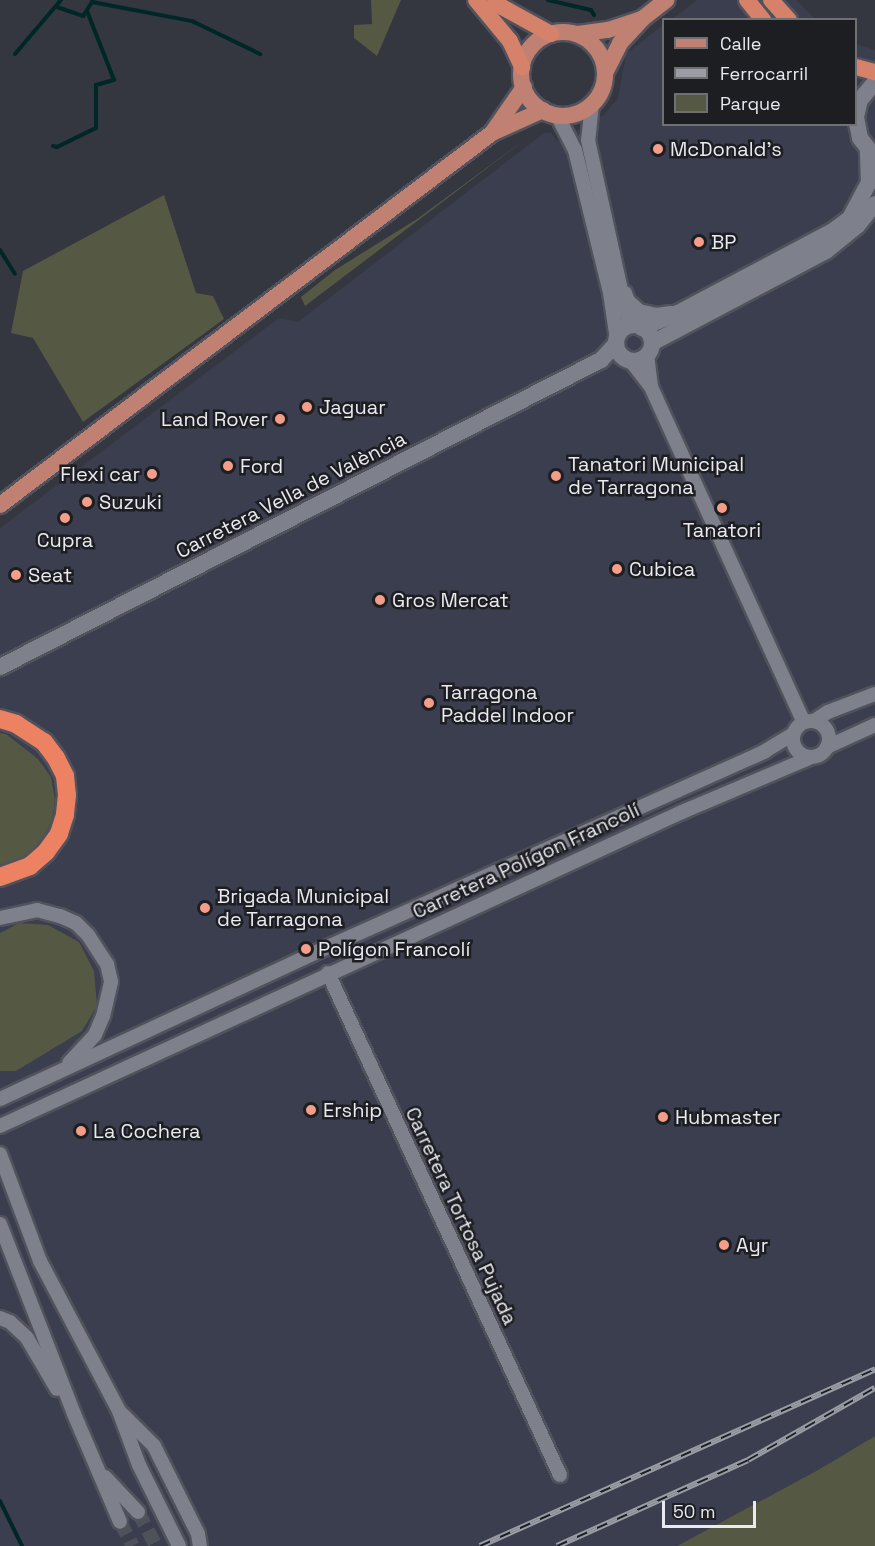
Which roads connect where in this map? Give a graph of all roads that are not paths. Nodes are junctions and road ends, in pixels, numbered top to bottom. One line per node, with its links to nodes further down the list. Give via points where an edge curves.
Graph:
1 (476, 0): 11 (highway, via 510,41)
2 (495, 0): 9 (highway)
3 (666, 0): 8 (main road)
4 (747, 0): 6 (highway)
5 (771, 0): 7 (highway)
6 (761, 18)
7 (787, 18)
8 (642, 19): 10 (main road); 14 (main road, via 620,43)
9 (551, 34): 10 (main road); 11 (main road, via 531,48)
10 (578, 34): 14 (main road, via 596,47)
11 (522, 67): 16 (main road)
12 (857, 68): 13 (highway)
13 (875, 72)
14 (605, 73): 17 (main road, via 602,90)
15 (875, 82): 19 (street, via 860,100)
16 (524, 87): 18 (main road, via 530,99); 21 (main road)
17 (592, 105): 18 (main road, via 579,112); 24 (street, via 588,140)
18 (550, 112): 21 (main road); 28 (street, via 575,150)
19 (857, 113)
20 (857, 126): 22 (street)
21 (492, 133): 30 (main road)
22 (871, 153): 25 (street, via 868,183 850,218 833,231)
23 (875, 204): 27 (street, via 857,226 826,251)
24 (617, 274): 25 (street, via 628,301 639,311 656,315); 26 (street, via 628,318)
25 (678, 313): 26 (street)
26 (639, 326): 27 (street, via 650,335); 28 (street, via 624,328)
27 (650, 349): 28 (street, via 639,360); 29 (street)
28 (622, 350): 29 (street); 31 (street, Carretera Vella de València)
29 (651, 387): 34 (street)
30 (0, 505)
31 (0, 668)
32 (875, 694): 34 (street)
33 (0, 719): 39 (highway, via 44,742 65,776 67,795 59,834 46,852 30,866)
34 (809, 722): 36 (street); 37 (street, via 827,731)
35 (875, 725): 37 (street)
36 (793, 734): 38 (street, via 795,750); 42 (street, Carretera Polígon Francolí, via 765,751)
37 (827, 747): 38 (street, via 820,755)
38 (809, 758): 41 (street, Carretera Polígon Francolí)
39 (0, 877)
40 (0, 918): 42 (street, via 38,910 60,916 88,934 107,964 111,982 103,1016 95,1035)
41 (328, 973): 44 (street, Carretera Polígon Francolí); 51 (street, Carretera Tortosa Pujada)
42 (65, 1068): 43 (street, Carretera Polígon Francolí)
43 (0, 1099)
44 (0, 1126)
45 (0, 1154): 48 (street, via 40,1260)
46 (0, 1224): 49 (street)
47 (0, 1318): 49 (street, via 27,1338)
48 (118, 1411): 54 (street, via 139,1465); 55 (street, via 154,1446 198,1534)
49 (74, 1414): 50 (street)
50 (95, 1466): 52 (street); 53 (street)
51 (560, 1475)
52 (138, 1512)
53 (120, 1522)
54 (179, 1546)
55 (200, 1546)

